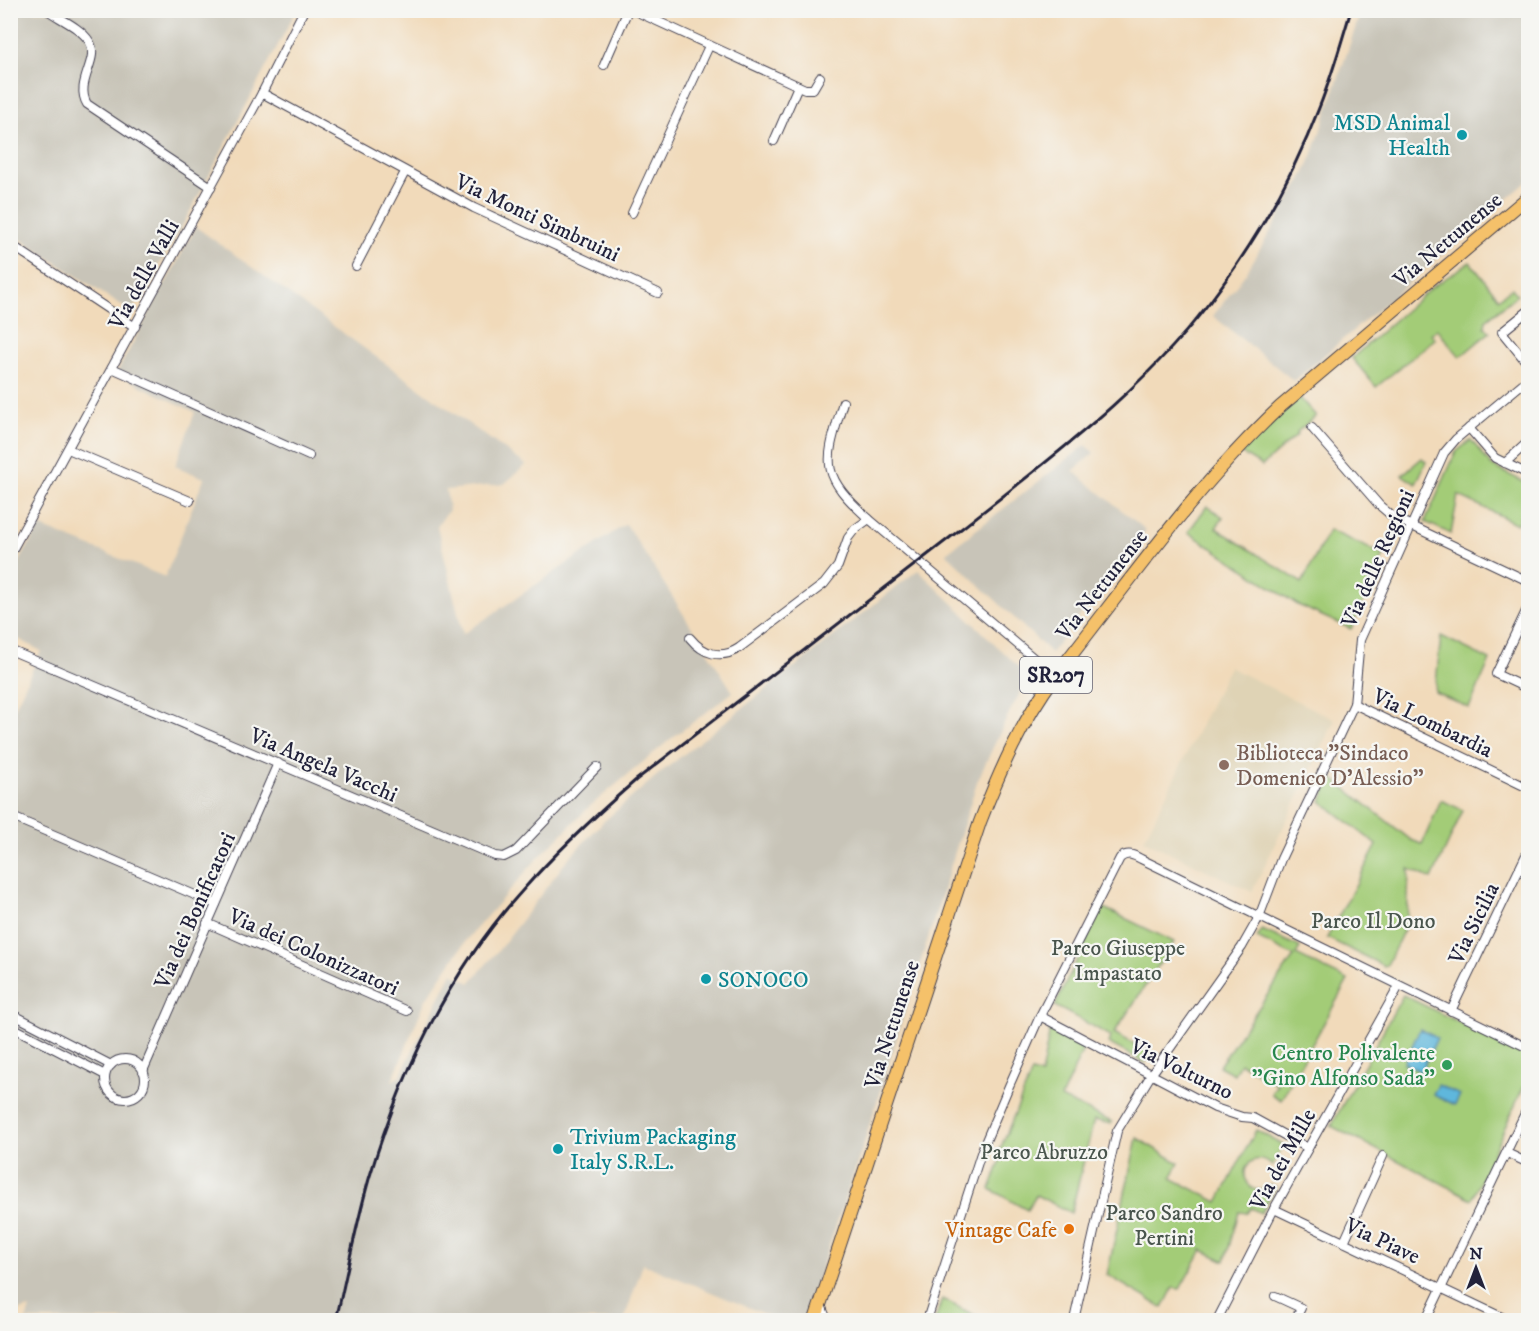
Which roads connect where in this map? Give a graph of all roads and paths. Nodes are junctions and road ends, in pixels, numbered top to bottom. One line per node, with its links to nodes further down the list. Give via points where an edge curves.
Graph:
1 (47, 10): 12 (street, via 91,44 82,88 87,104)
2 (304, 10): 9 (street, Via delle Valli)
3 (628, 10): 6 (street)
4 (633, 10): 5 (street)
5 (710, 46): 8 (street); 14 (street)
6 (604, 65)
7 (820, 78): 8 (street, via 812,90)
8 (798, 86): 10 (street)
9 (262, 93): 11 (street, Via Monti Simbruini); 12 (street, Via delle Valli)
10 (774, 141)
11 (405, 171): 16 (street); 17 (street, Via Monti Simbruini, via 487,214)
12 (211, 187): 19 (street, Via delle Valli)
13 (1528, 197): 39 (main road, Via Nettunense / SR207, via 1296,393 1241,445)
14 (632, 213)
15 (10, 244): 19 (street)
16 (356, 266)
17 (658, 293)
18 (1528, 311): 20 (street, via 1502,332)
19 (135, 327): 21 (street, Via delle Valli)
20 (1528, 364)
21 (112, 368): 27 (street, Via delle Valli); 28 (street)
22 (1528, 379): 25 (street, Via delle Regioni)
23 (843, 402): 32 (street, via 830,450 830,468 842,494)
24 (1312, 428): 33 (street, via 1382,508)
25 (1469, 428): 29 (street); 33 (street, Via delle Regioni, via 1444,453)
26 (1528, 442): 29 (street)
27 (68, 449): 31 (street); 34 (street, Via delle Valli)
28 (309, 456)
29 (1505, 463): 30 (street)
30 (1528, 474)
31 (190, 501)
32 (869, 519): 37 (street, via 848,538 838,566 824,584 739,648 727,654 713,654 703,651); 39 (street)
33 (1411, 526): 35 (street); 41 (street, Via delle Regioni, via 1360,640)
34 (10, 554)
35 (1528, 581)
36 (1528, 607): 40 (street, via 1496,674)
37 (690, 638)
38 (10, 650): 42 (street, Via Angela Vacchi)
39 (1055, 676): 70 (main road, Via Nettunense / SR207, via 1002,766 980,822)
40 (1528, 689)
41 (1354, 704): 44 (street, Via Lombardia); 48 (street, Via delle Regioni, via 1281,859)
42 (278, 763): 43 (street, Via Angela Vacchi, via 500,857 516,851); 47 (street, Via dei Bonificatori)
43 (597, 767)
44 (1528, 788)
45 (10, 816): 47 (street)
46 (1528, 850): 52 (street, Via Sicilia)
47 (216, 904): 49 (street, Via dei Bonificatori)
48 (1259, 917): 50 (street); 54 (street, via 1127,854 1120,858); 60 (street, Via delle Regioni)
49 (207, 923): 51 (street, Via dei Colonizzatori); 58 (street, Via dei Bonificatori)
50 (1399, 986): 52 (street); 62 (street, Via dei Mille)
51 (407, 1011)
52 (1451, 1011): 56 (street)
53 (10, 1013): 57 (street)
54 (1040, 1016): 60 (street, Via Volturno); 74 (street, via 982,1150)
55 (10, 1026): 59 (street)
56 (1528, 1048)
57 (111, 1065): 58 (street, via 128,1060); 59 (street)
58 (142, 1071): 59 (street, via 145,1077 141,1090 124,1099 111,1094)
59 (105, 1075)
60 (1151, 1075): 62 (street, Via Volturno, via 1215,1108 1253,1118); 75 (street, Via delle Regioni, via 1117,1131)
61 (1528, 1107): 63 (street)
62 (1308, 1148): 66 (street, Via dei Mille)
63 (1506, 1153): 65 (street); 68 (street)
64 (1383, 1155): 67 (street)
65 (1528, 1163)
66 (1274, 1209): 67 (street, Via Piave); 71 (street, Via dei Mille)
67 (1344, 1242): 68 (street, Via Piave)
68 (1442, 1288): 77 (street); 78 (street, Via Piave)
69 (1275, 1296): 76 (street, via 1301,1308)
70 (821, 1305): 72 (main road, Via Nettunense / SR207); 73 (street)
71 (1220, 1319)
72 (815, 1320)
73 (827, 1320)
74 (927, 1320)
75 (1074, 1320)
76 (1295, 1320)
77 (1426, 1320)
78 (1508, 1320)

